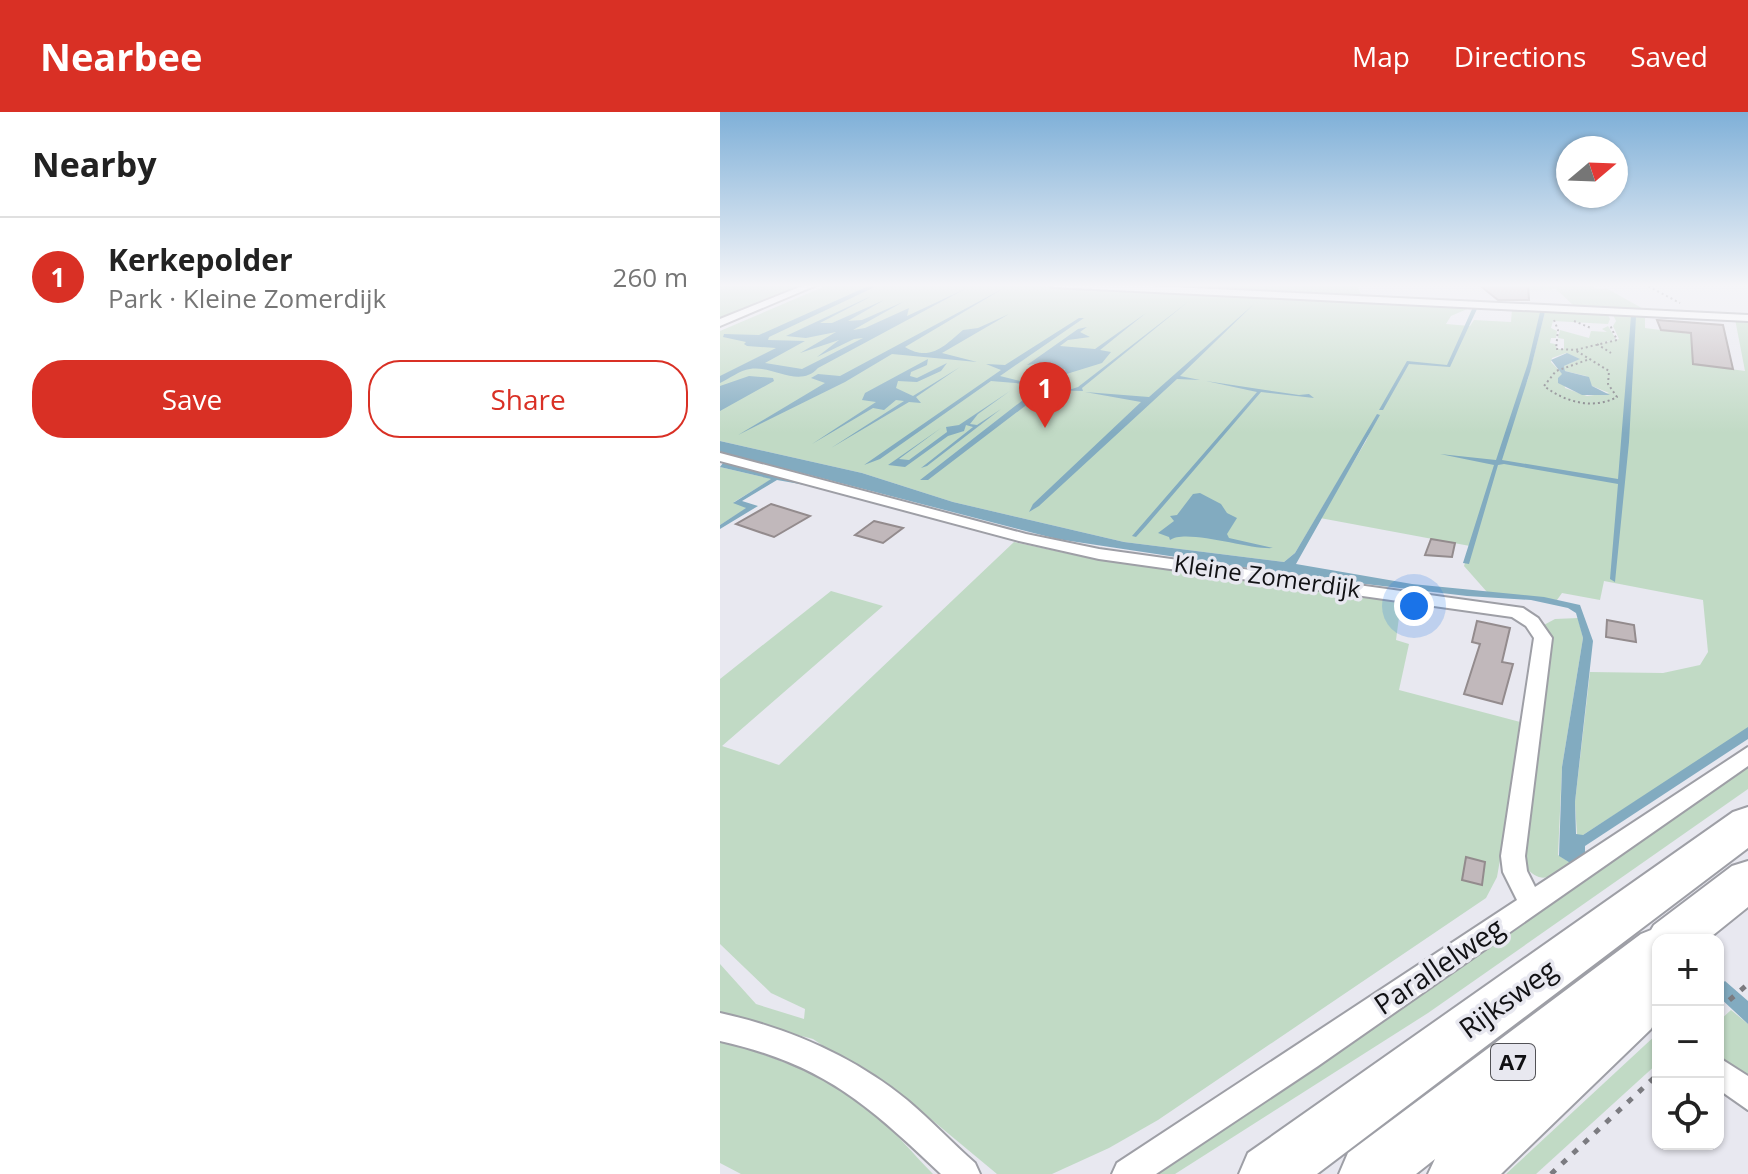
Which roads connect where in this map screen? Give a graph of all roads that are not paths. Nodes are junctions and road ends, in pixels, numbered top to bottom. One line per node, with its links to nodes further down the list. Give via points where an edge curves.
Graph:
1 (720, 457): 5 (street, Kleine Zomerdijk, via 1099,554 1517,612 1543,638 1513,856)
2 (1748, 755): 5 (street, Parallelweg)
3 (1748, 824): 14 (highway, Rijksweg / A7)
4 (1748, 880): 6 (highway, Rijksweg / A7)
5 (1531, 904): 13 (street, Parallelweg)
6 (1683, 934)
7 (1652, 958): 15 (highway, Rijksweg / A7)
8 (1652, 975): 16 (highway, A7, via 1633,1011)
9 (720, 1027): 12 (street, via 779,1044 854,1080 897,1111)
10 (1724, 1076): 11 (street)
11 (1748, 1095)
12 (964, 1174)
13 (1128, 1174)
14 (1269, 1174)
15 (1369, 1174)
16 (1458, 1174)

